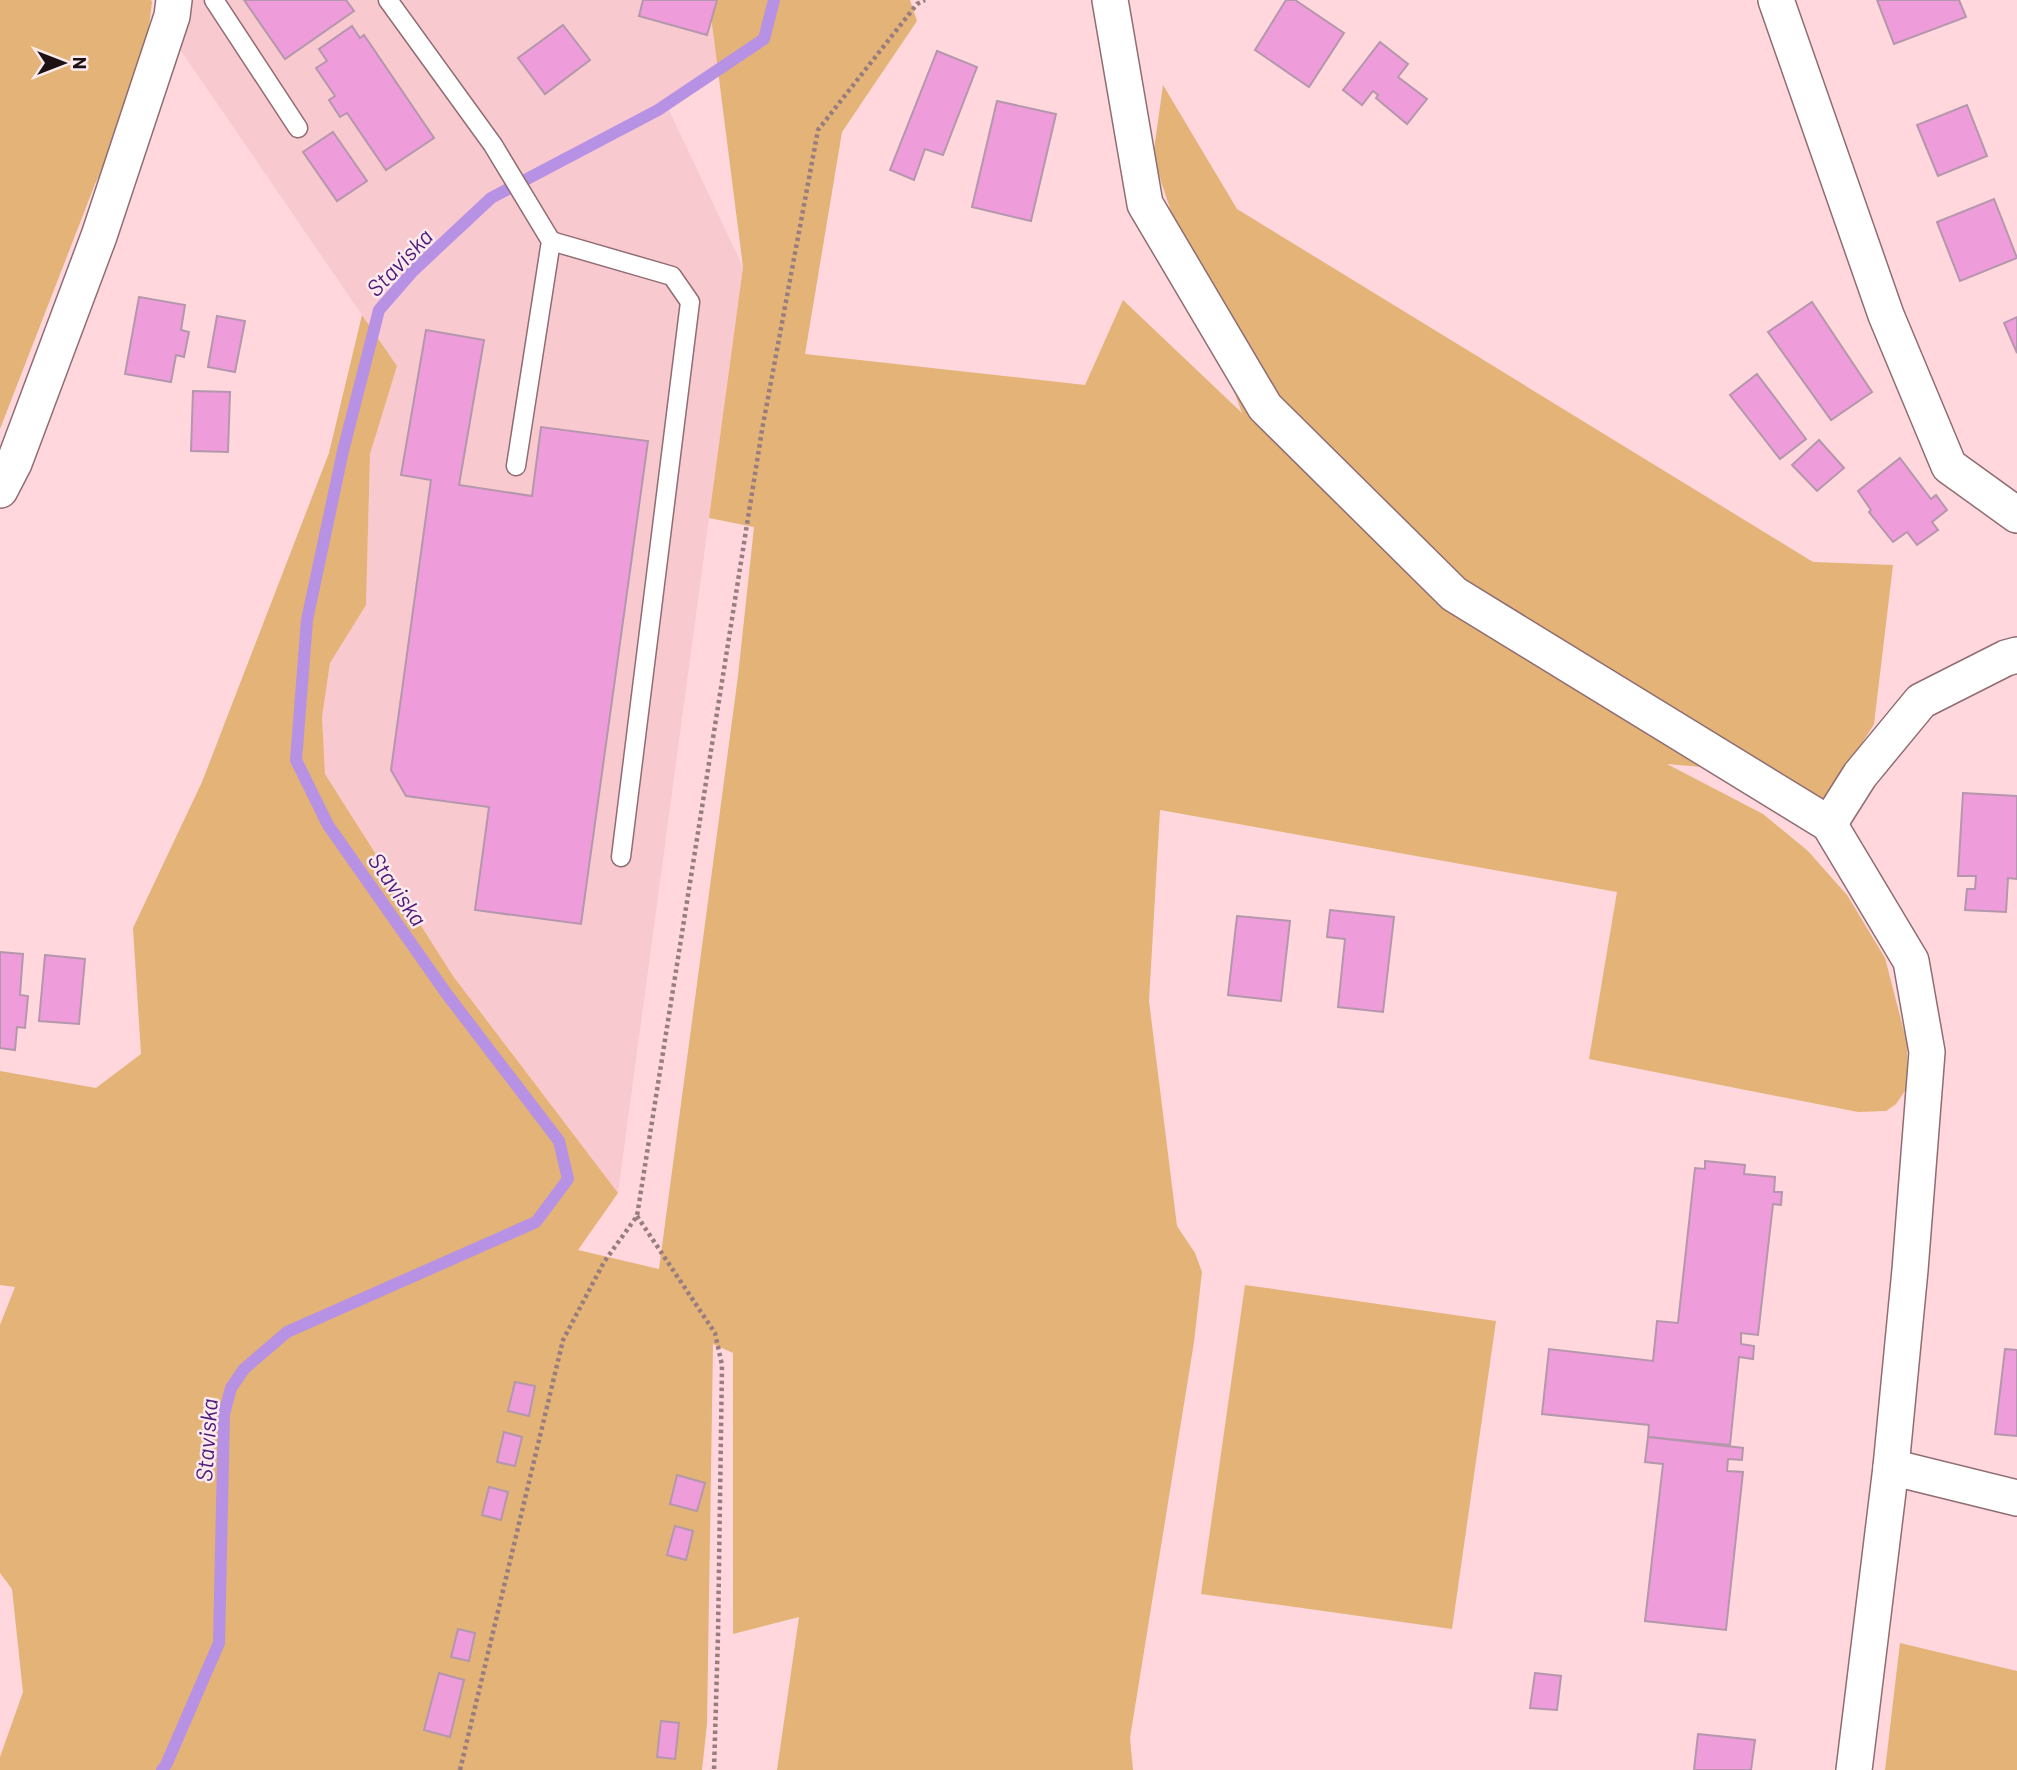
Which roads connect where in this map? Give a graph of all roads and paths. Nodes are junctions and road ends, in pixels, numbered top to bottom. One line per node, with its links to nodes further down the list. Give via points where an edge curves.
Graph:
1 (174, 0): 10 (street, via 99,236 15,463)
2 (214, 0): 7 (lane)
3 (925, 0): 15 (path, via 917,4 818,130 762,430)
4 (1110, 0): 13 (street, via 1145,204 1265,407 1454,594)
5 (1776, 0): 11 (street, via 1886,314 1948,466)
6 (389, 1): 8 (lane, via 493,145)
7 (298, 128)
8 (551, 242): 9 (lane); 14 (lane, via 672,276 690,302)
9 (516, 466)
10 (0, 490)
11 (2017, 515)
12 (2017, 655): 13 (street, via 1922,701 1860,775)
13 (1829, 824): 16 (street, via 1911,961 1927,1052)
14 (621, 857)
15 (637, 1216): 18 (path, via 604,1262 563,1340); 19 (path, via 715,1333 722,1365)
16 (1891, 1467): 17 (street); 20 (street)
17 (2017, 1498)
18 (460, 1770)
19 (714, 1770)
20 (1854, 1770)

